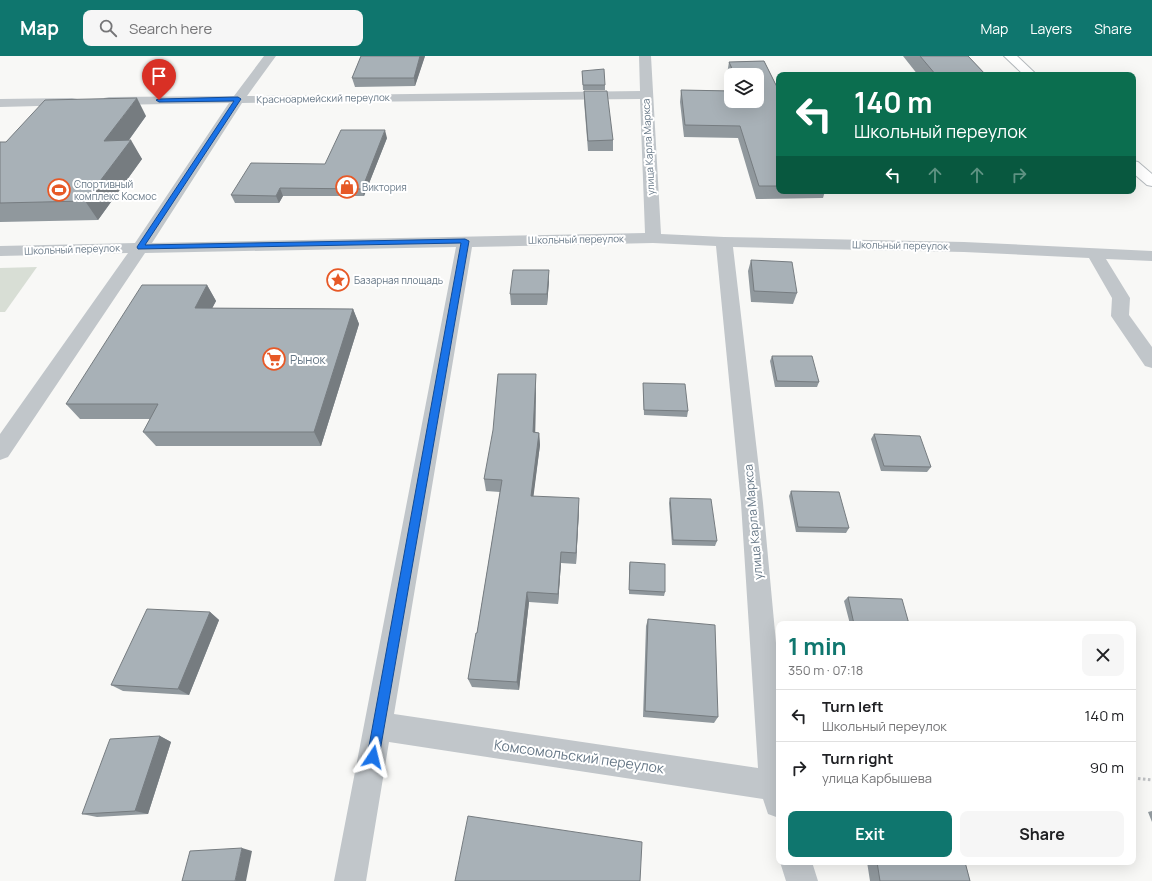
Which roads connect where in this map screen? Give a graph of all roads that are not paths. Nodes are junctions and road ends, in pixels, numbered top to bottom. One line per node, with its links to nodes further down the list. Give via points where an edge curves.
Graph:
1 (270, 56): 6 (street)
2 (645, 56): 5 (street, улица Карла Маркса)
3 (1010, 56): 4 (main road)
4 (1028, 72)
5 (646, 95): 6 (street, Красноармейский переулок); 10 (street, улица Карла Маркса)
6 (238, 99): 7 (street, Красноармейский переулок); 13 (street)
7 (0, 103)
8 (1136, 168): 9 (main road)
9 (1152, 182)
10 (653, 238): 11 (street, Школьный переулок); 12 (street, Школьный переулок)
11 (465, 241): 13 (street, Школьный переулок); 19 (street)
12 (724, 242): 15 (street, Школьный переулок, via 964,247); 20 (street, улица Карла Маркса, via 752,503)
13 (141, 247): 14 (street, Школьный переулок); 18 (street)
14 (0, 251)
15 (1094, 253): 16 (street, Школьный переулок); 17 (street, via 1121,298 1120,316)
16 (1152, 256)
17 (1152, 361)
18 (0, 451)
19 (378, 726): 21 (street, Комсомольский переулок); 23 (street)
20 (776, 779)
21 (776, 791)
22 (797, 865): 24 (street)
23 (350, 881)
24 (802, 881)

